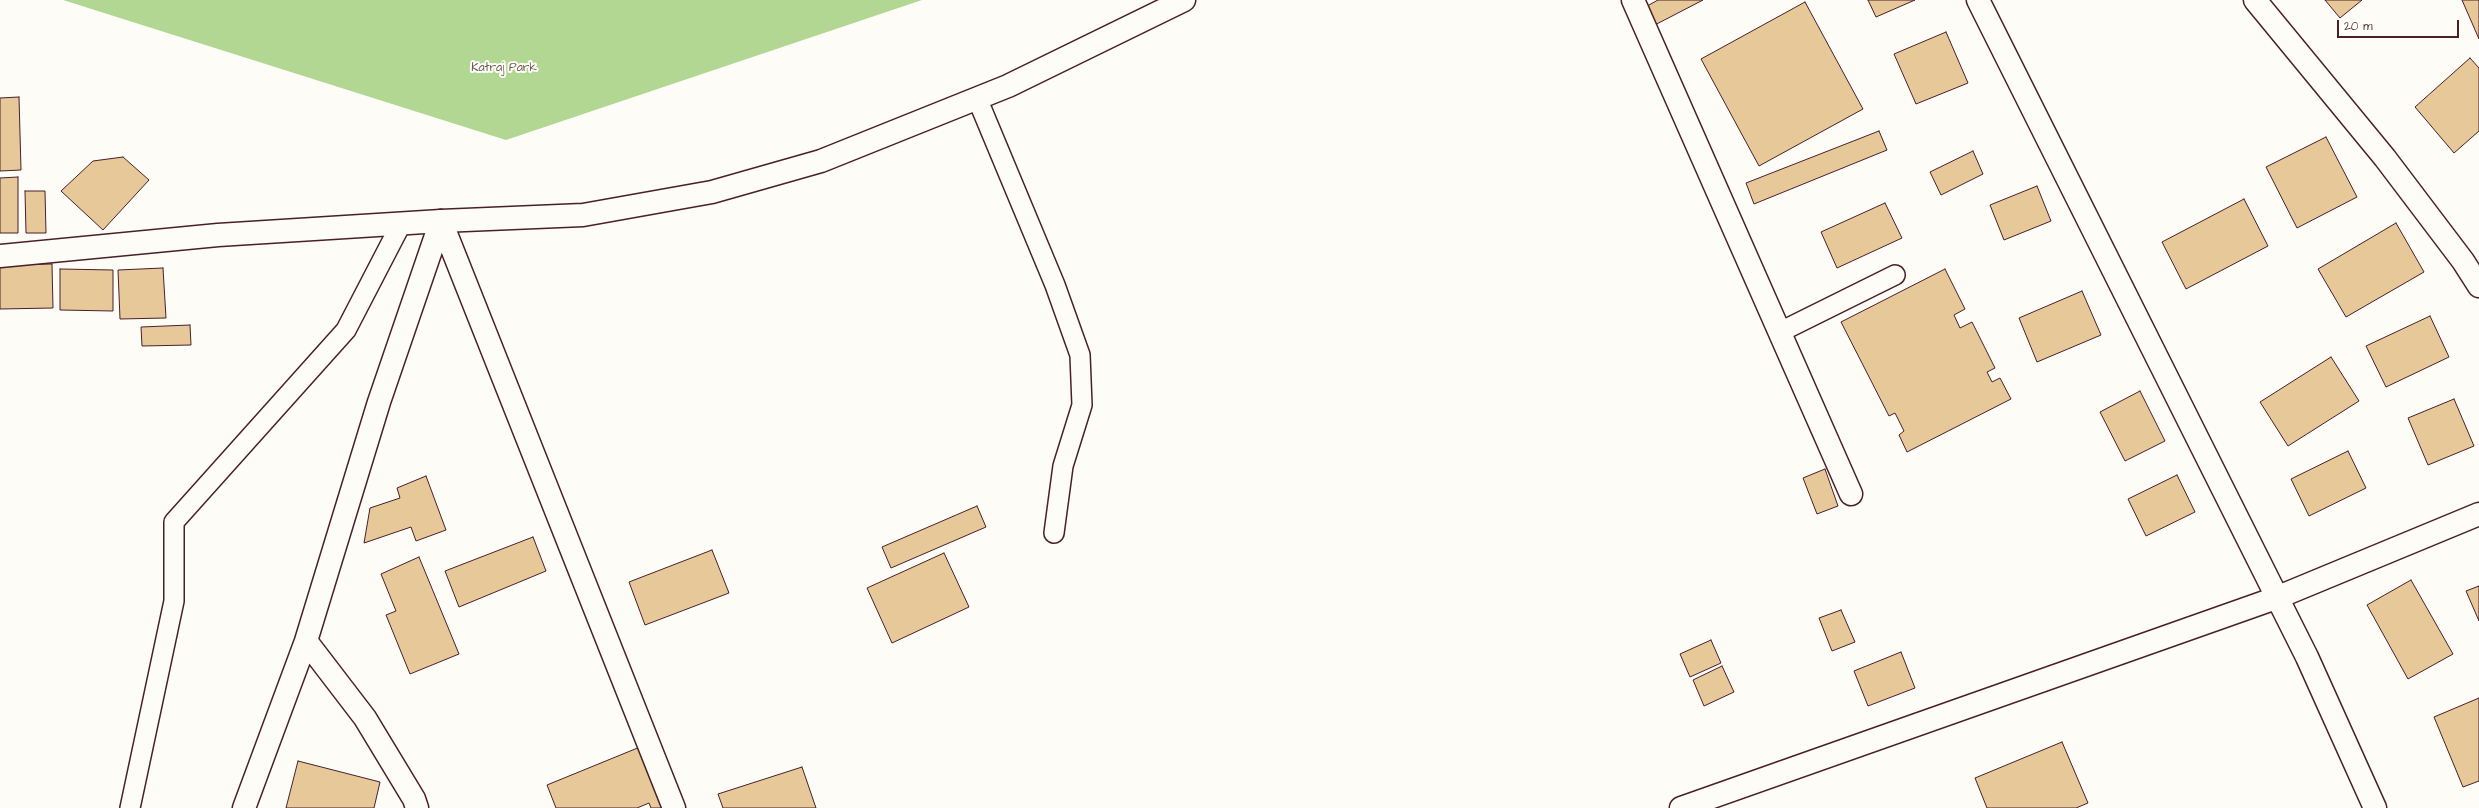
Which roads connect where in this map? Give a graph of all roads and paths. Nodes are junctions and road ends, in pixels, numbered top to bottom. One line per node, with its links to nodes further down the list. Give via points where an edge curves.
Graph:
1 (1184, 0): 5 (street, via 1008,86)
2 (1633, 0): 11 (street)
3 (1978, 0): 15 (street)
4 (2255, 0): 10 (street, via 2385,158)
5 (977, 98): 6 (street, via 821,161 712,192 583,215); 14 (lane, via 1055,285 1080,355 1082,405 1063,466)
6 (441, 221): 7 (street); 16 (street, via 379,402); 20 (street)
7 (401, 224): 8 (street, via 218,235); 17 (lane, via 346,330 174,522 174,601)
8 (0, 256)
9 (1895, 275): 11 (lane)
10 (2479, 286)
11 (1780, 332): 12 (street)
12 (1851, 494)
13 (2479, 514): 15 (street)
14 (1054, 533)
15 (2276, 598): 21 (street); 22 (street, via 2308,657)
16 (306, 641): 18 (street); 19 (street, via 365,718)
17 (130, 808)
18 (244, 808)
19 (417, 808)
20 (674, 808)
21 (1681, 808)
22 (2375, 808)

